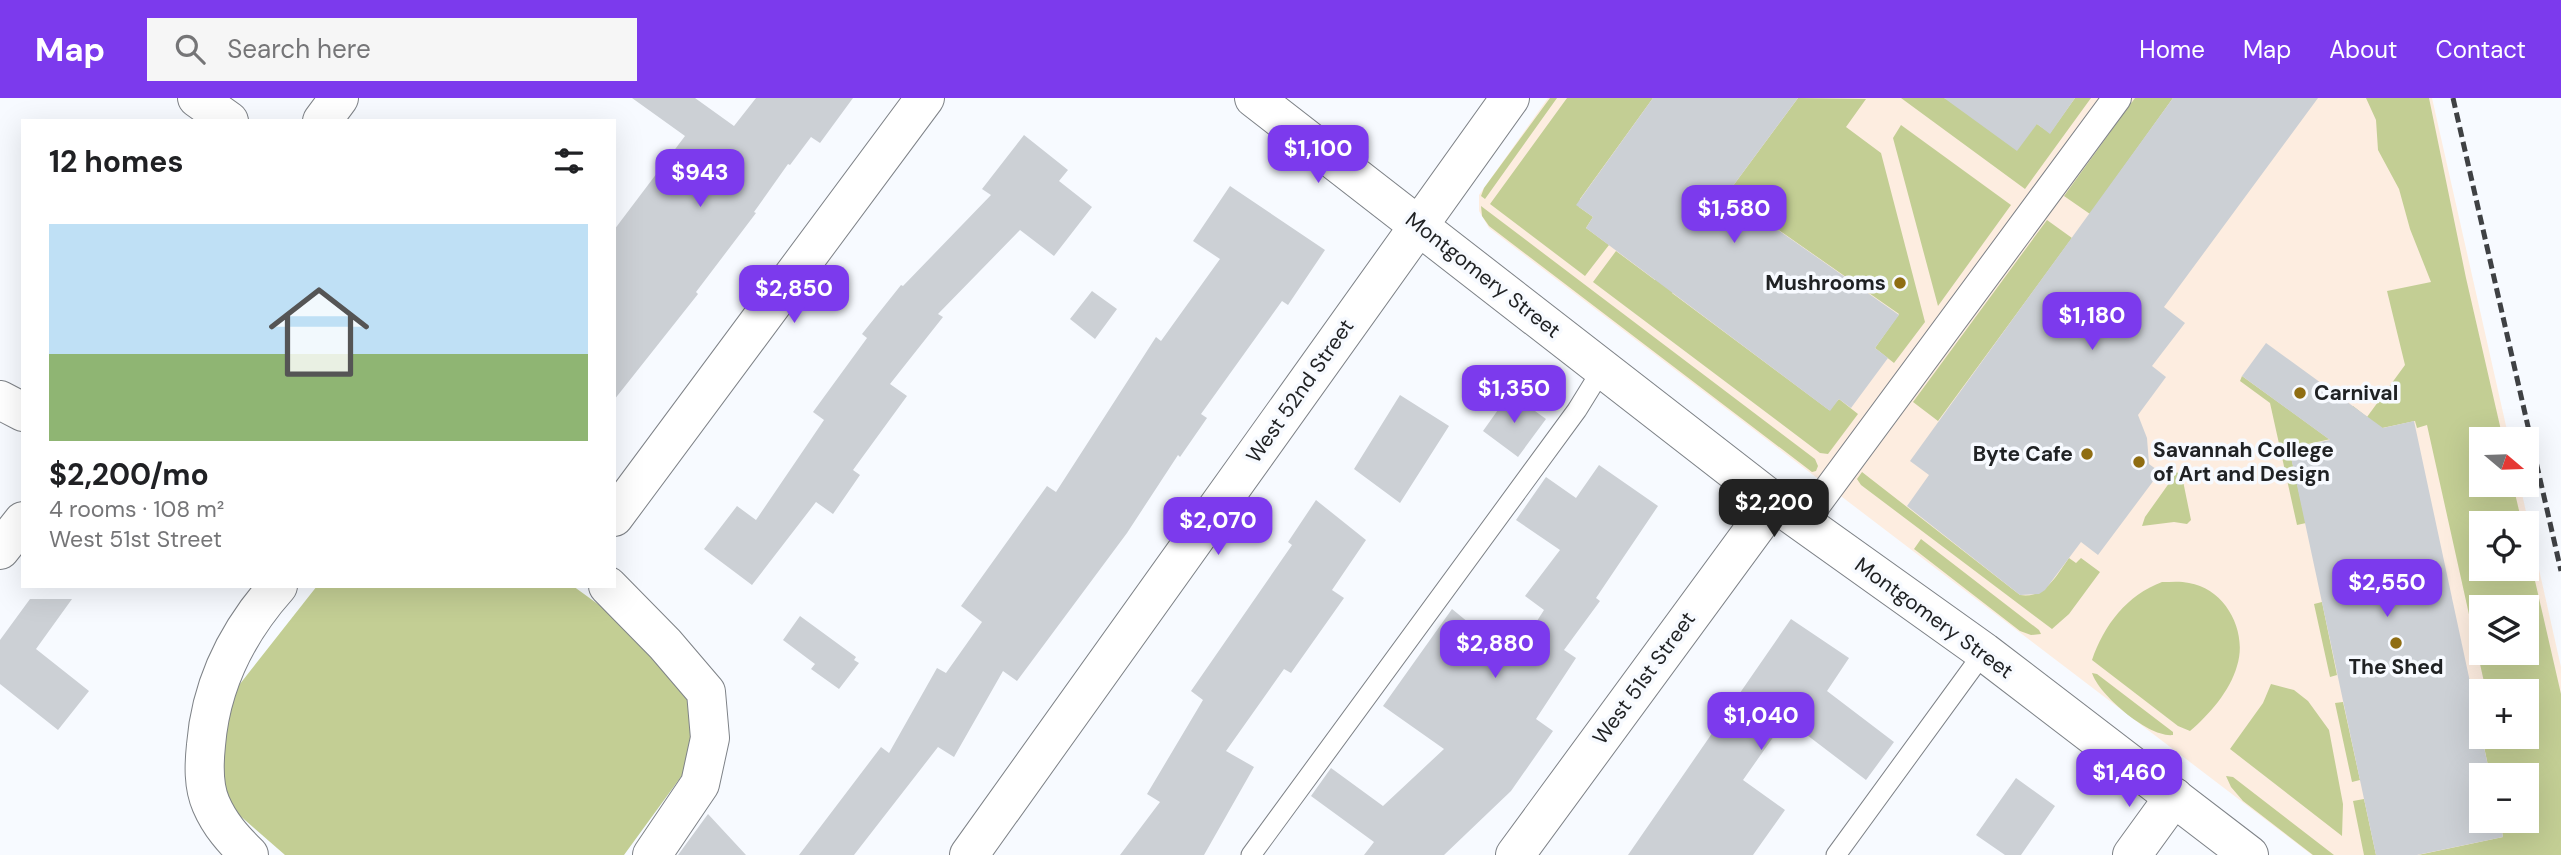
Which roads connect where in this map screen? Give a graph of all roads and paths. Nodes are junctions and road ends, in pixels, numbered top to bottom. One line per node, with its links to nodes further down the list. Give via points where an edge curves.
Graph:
1 (197, 98): 7 (main road)
2 (339, 98): 8 (main road)
3 (925, 98): 14 (main road)
4 (1510, 98): 9 (main road, West 52nd Street)
5 (2117, 98): 13 (street)
6 (1269, 102): 9 (main road, Montgomery Street)
7 (226, 119)
8 (323, 119)
9 (1419, 225): 10 (main road, Montgomery Street); 23 (main road, West 52nd Street)
10 (1603, 368): 13 (main road, Montgomery Street); 24 (lane)
11 (0, 400): 12 (main road)
12 (21, 411)
13 (1788, 513): 19 (main road, Montgomery Street); 25 (main road, West 51st Street)
14 (616, 514)
15 (21, 524): 16 (main road)
16 (0, 550)
17 (610, 588): 22 (main road, via 706,692 710,738 700,785)
18 (269, 589): 21 (main road, via 220,675 208,720 204,767 209,801 223,828)
19 (1984, 652): 20 (main road, Montgomery Street); 26 (lane)
20 (2174, 797): 27 (main road); 28 (main road, Montgomery Street)
21 (249, 855)
22 (652, 855)
23 (969, 855)
24 (1251, 855)
25 (1515, 855)
26 (1836, 855)
27 (2132, 855)
28 (2249, 855)

